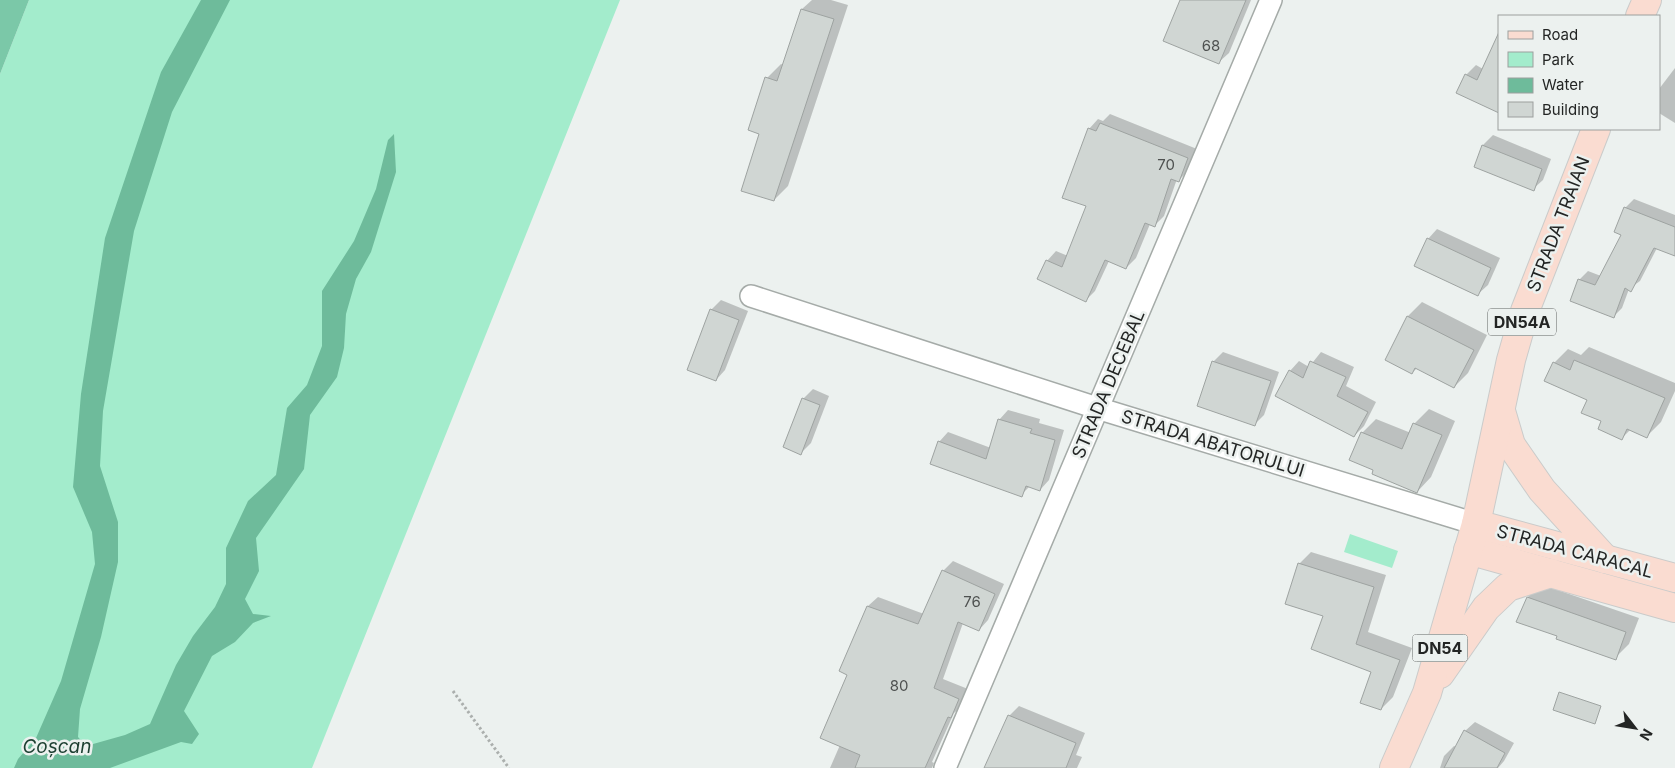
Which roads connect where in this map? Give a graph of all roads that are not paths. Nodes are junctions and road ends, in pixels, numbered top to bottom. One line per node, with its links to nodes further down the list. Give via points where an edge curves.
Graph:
1 (1271, 0): 6 (street, STRADA DECEBAL)
2 (1647, 0): 3 (main road)
3 (1640, 15)
4 (1596, 130): 7 (main road, STRADA TRAIAN / DN54A, via 1525,311)
5 (751, 296): 6 (street, STRADA ABATORULUI)
6 (1098, 408): 8 (street, STRADA ABATORULUI); 15 (street, STRADA DECEBAL)
7 (1500, 409): 8 (main road, STRADA TRAIAN / DN54A); 10 (main road, via 1511,445 1542,490)
8 (1476, 524): 9 (main road, DN54); 10 (main road, STRADA CARACAL)
9 (1468, 550): 11 (main road); 14 (main road, DN54)
10 (1605, 559): 12 (main road, STRADA CARACAL)
11 (1551, 573): 13 (main road); 14 (main road, via 1508,587 1486,608)
12 (1675, 578)
13 (1675, 608)
14 (1427, 693): 16 (main road, DN54)
15 (945, 768)
16 (1394, 768)

